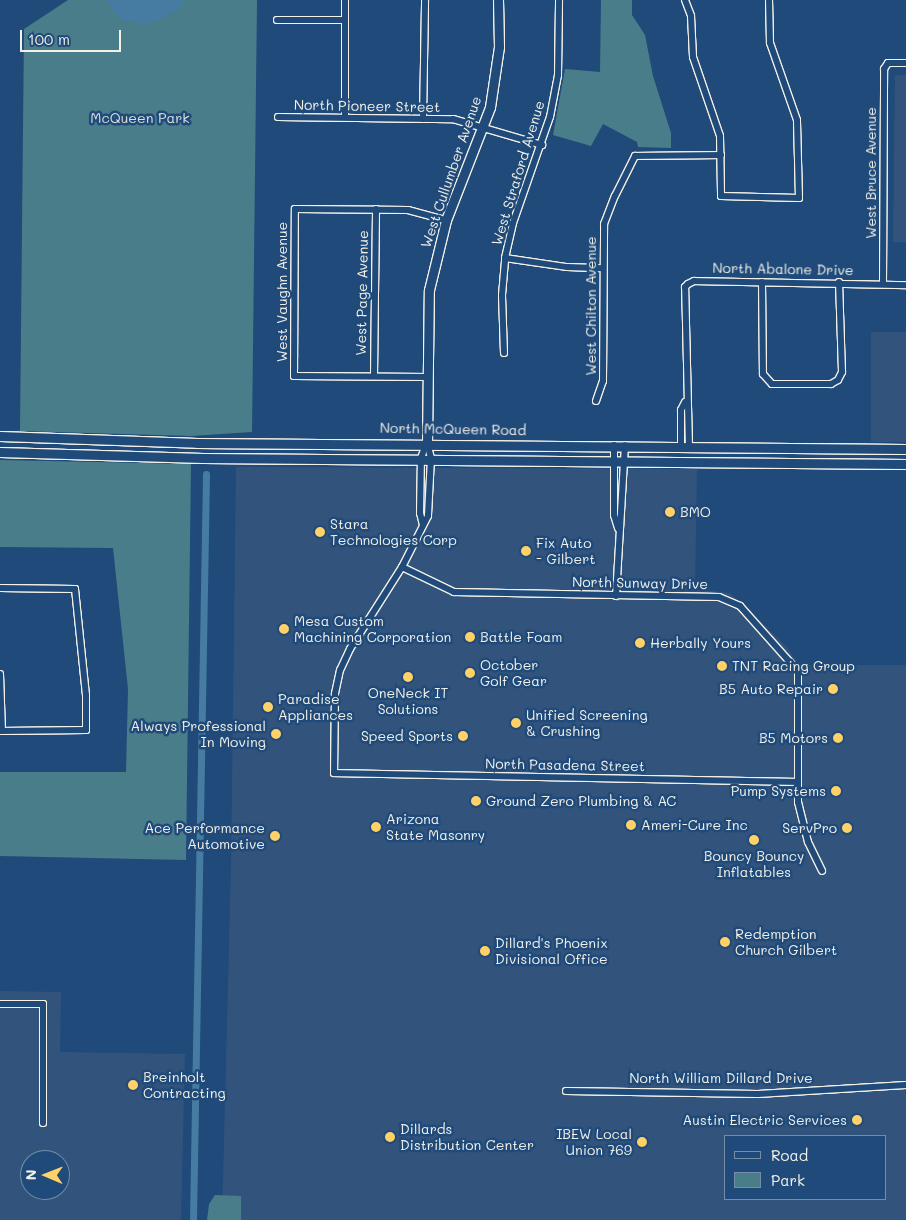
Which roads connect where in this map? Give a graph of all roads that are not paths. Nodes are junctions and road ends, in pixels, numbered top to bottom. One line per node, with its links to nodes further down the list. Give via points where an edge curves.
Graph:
1 (345, 0): 8 (street)
2 (425, 0): 12 (street)
3 (498, 0): 13 (main road, West Cullumber Avenue, via 499,47)
4 (559, 0): 14 (street, West Straford Avenue, via 558,75)
5 (685, 0): 15 (street, via 690,16 693,56 720,136)
6 (769, 0): 15 (street, via 770,43 796,120 799,198 721,196)
7 (277, 20): 8 (street)
8 (345, 20): 11 (street)
9 (906, 63): 22 (street, West Bruce Avenue, via 885,64)
10 (278, 117): 11 (street, North Pioneer Street)
11 (345, 117): 12 (street, North Pioneer Street)
12 (424, 119): 13 (street, North Pioneer Street, via 460,120)
13 (484, 127): 14 (street, North Pioneer Street); 17 (main road, West Cullumber Avenue)
14 (542, 145): 18 (street, West Straford Avenue, via 512,223)
15 (721, 155): 19 (street, West Chilton Avenue, via 635,156 604,224)
16 (376, 209): 17 (street, via 408,210); 25 (street, West Page Avenue); 25 (street, West Vaughn Avenue, via 295,209 294,376)
17 (446, 220): 26 (main road, West Cullumber Avenue, via 429,290)
18 (505, 258): 19 (street, via 567,267); 24 (street, West Straford Avenue, via 502,295)
19 (603, 268): 27 (street, West Chilton Avenue, via 603,381)
20 (762, 282): 21 (street, North Abalone Drive); 21 (street, via 766,380 772,384 831,384 842,372); 28 (street, North Abalone Drive, via 694,281 685,287)
21 (839, 282): 22 (street, North Abalone Drive)
22 (883, 283): 23 (street, North Abalone Drive)
23 (906, 285)
24 (504, 353)
25 (374, 376): 26 (street)
26 (427, 377): 34 (main road, West Cullumber Avenue)
27 (596, 401)
28 (685, 402): 29 (street); 30 (street)
29 (681, 416): 30 (street); 37 (street)
30 (688, 416): 37 (street)
31 (0, 436): 32 (main road, North McQueen Road)
32 (46, 438): 33 (main road, North McQueen Road); 41 (main road)
33 (203, 442): 34 (main road, North McQueen Road); 42 (main road)
34 (427, 443): 35 (main road, North McQueen Road); 43 (street)
35 (614, 445): 36 (main road, North McQueen Road); 44 (street)
36 (625, 445): 37 (main road, North McQueen Road); 45 (street)
37 (685, 446): 38 (main road, North McQueen Road)
38 (818, 448): 39 (main road, North McQueen Road); 46 (main road)
39 (906, 448)
40 (0, 452): 41 (main road, North McQueen Road)
41 (46, 453): 42 (main road, North McQueen Road)
42 (203, 458): 43 (main road, North McQueen Road)
43 (426, 458): 44 (main road, North McQueen Road); 48 (street, via 420,513); 48 (street, via 430,505)
44 (614, 460): 45 (main road, North McQueen Road); 49 (street, via 614,515)
45 (624, 460): 46 (main road, North McQueen Road); 49 (street, via 624,504)
46 (817, 463): 47 (main road, North McQueen Road)
47 (906, 464)
48 (423, 525): 50 (street)
49 (618, 529): 52 (street)
50 (402, 567): 52 (street, North Sunway Drive, via 454,592); 55 (street, North Pasadena Street, via 340,670 335,694 334,773)
51 (0, 588): 54 (street, via 75,589 86,695 86,730)
52 (616, 596): 55 (street, North Sunway Drive, via 719,597 740,606 798,671)
53 (0, 674): 54 (street)
54 (1, 731)
55 (796, 782): 56 (street, North Sunway Drive, via 802,823)
56 (822, 871)
57 (0, 1004): 60 (street, via 43,1004)
58 (906, 1085): 59 (street, North William Dillard Drive, via 758,1094)
59 (566, 1090)
60 (44, 1123)

